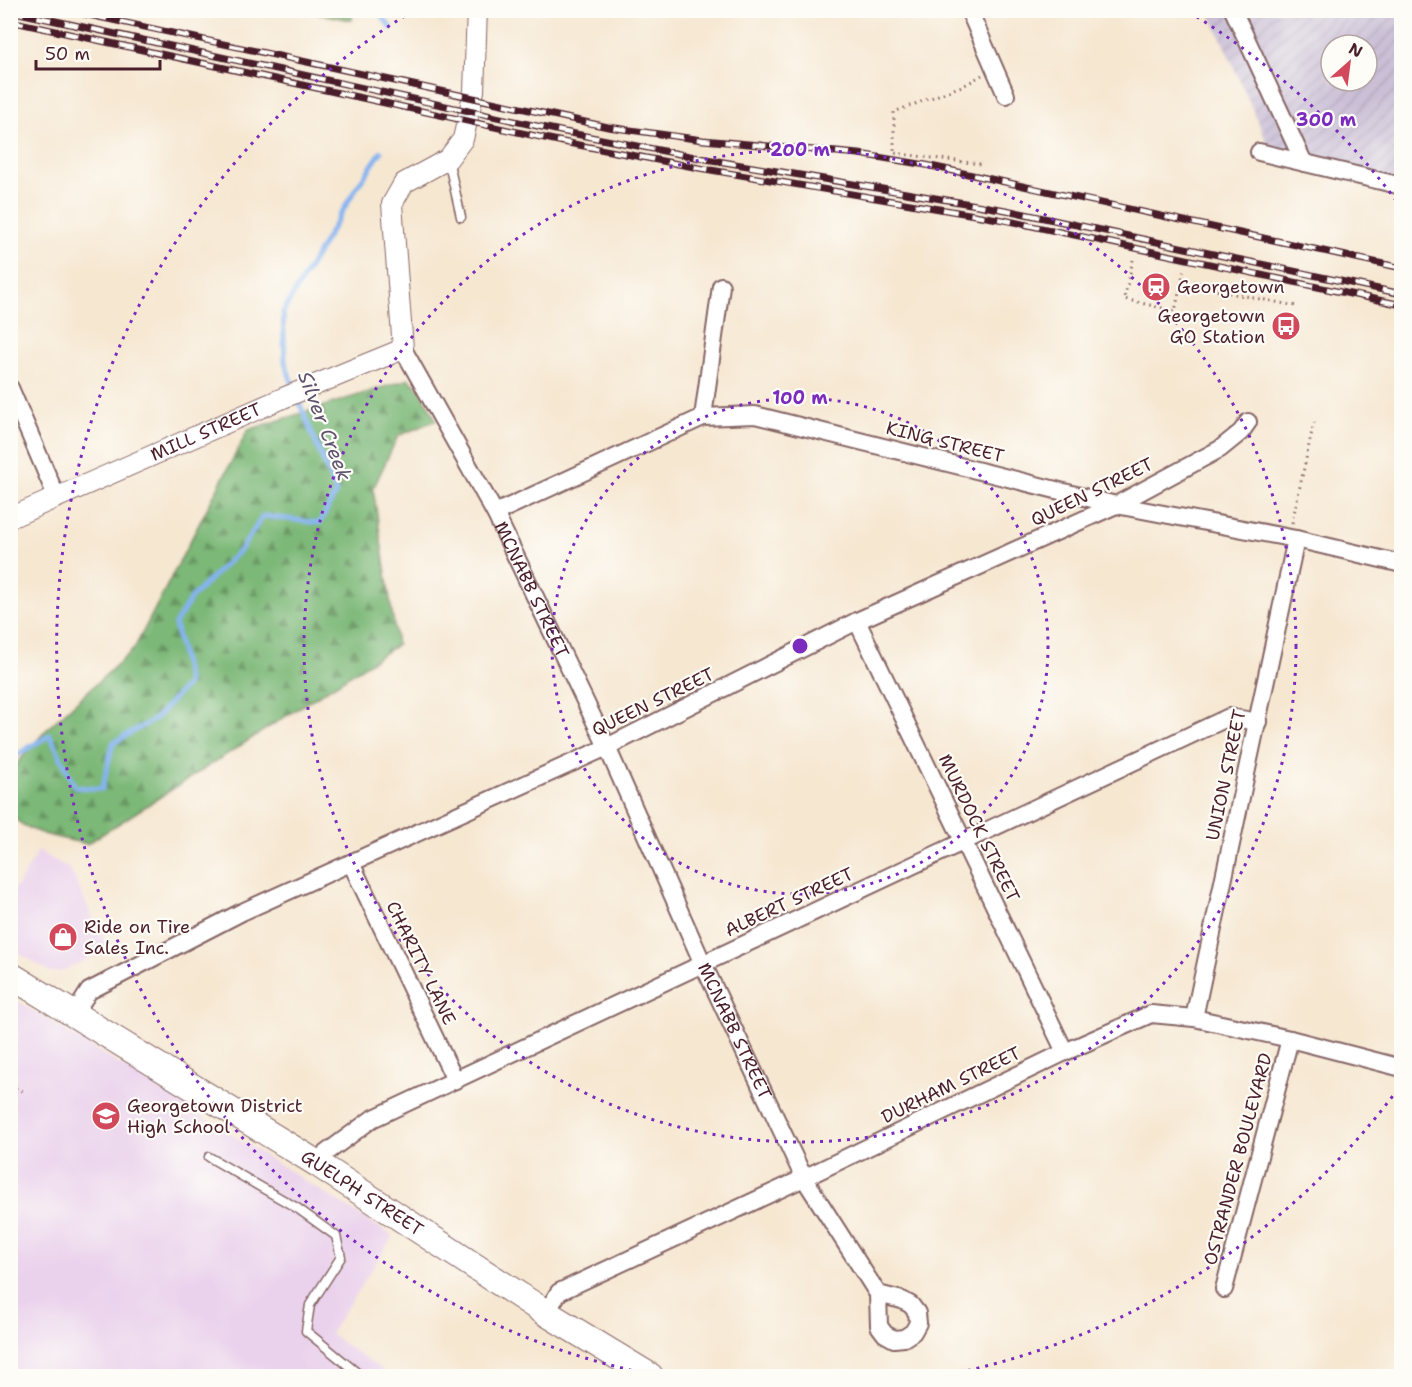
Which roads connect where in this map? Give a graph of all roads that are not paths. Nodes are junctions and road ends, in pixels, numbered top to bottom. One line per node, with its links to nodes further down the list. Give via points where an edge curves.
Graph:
1 (477, 10): 6 (street, MCNABB STREET, via 474,91 463,139)
2 (969, 10): 4 (street)
3 (1233, 10): 7 (street)
4 (1006, 95)
5 (1260, 152): 7 (street)
6 (448, 159): 9 (lane); 11 (street, MCNABB STREET, via 404,183 392,204)
7 (1304, 163): 8 (street)
8 (1401, 186)
9 (461, 218)
10 (721, 286): 13 (street)
11 (403, 349): 15 (street, MILL STREET); 17 (street, MCNABB STREET)
12 (10, 388): 15 (street)
13 (703, 417): 16 (street, KING STREET, via 755,415); 17 (street, KING STREET)
14 (1248, 422): 16 (street, QUEEN STREET, via 1220,449)
15 (57, 498): 18 (street, MILL STREET)
16 (1116, 505): 19 (street, KING STREET); 21 (street, QUEEN STREET)
17 (495, 513): 23 (street, MCNABB STREET)
18 (10, 518)
19 (1296, 539): 20 (street, KING STREET); 22 (street, UNION STREET)
20 (1401, 564)
21 (857, 621): 23 (street, QUEEN STREET); 24 (street, MURDOCK STREET)
22 (1258, 722): 24 (street, ALBERT STREET, via 1229,717); 29 (street, UNION STREET)
23 (607, 747): 25 (street, QUEEN STREET); 26 (street, MCNABB STREET)
24 (963, 840): 26 (street, ALBERT STREET); 31 (street, MURDOCK STREET)
25 (351, 863): 28 (street, QUEEN STREET, via 242,912 89,991); 33 (street, CHARITY LANE)
26 (703, 964): 33 (street, ALBERT STREET); 36 (street, MCNABB STREET)
27 (10, 975): 28 (main road, GUELPH STREET)
28 (75, 1013): 35 (main road, GUELPH STREET)
29 (1194, 1018): 30 (street, DURHAM STREET); 31 (street, DURHAM STREET, via 1151,1014)
30 (1290, 1040): 32 (street, DURHAM STREET); 37 (street, OSTRANDER BOULEVARD)
31 (1065, 1052): 36 (street, DURHAM STREET)
32 (1401, 1068)
33 (455, 1080): 35 (street, ALBERT STREET, via 372,1119 326,1153)
34 (209, 1157): 40 (lane, via 297,1208 336,1236 341,1257 310,1305 306,1331)
35 (318, 1164): 39 (main road, GUELPH STREET)
36 (804, 1178): 38 (street, MCNABB STREET); 39 (street, DURHAM STREET, via 559,1292)
37 (1224, 1289)
38 (878, 1294)
39 (546, 1313): 41 (main road, GUELPH STREET)
40 (361, 1377)
41 (650, 1377)

